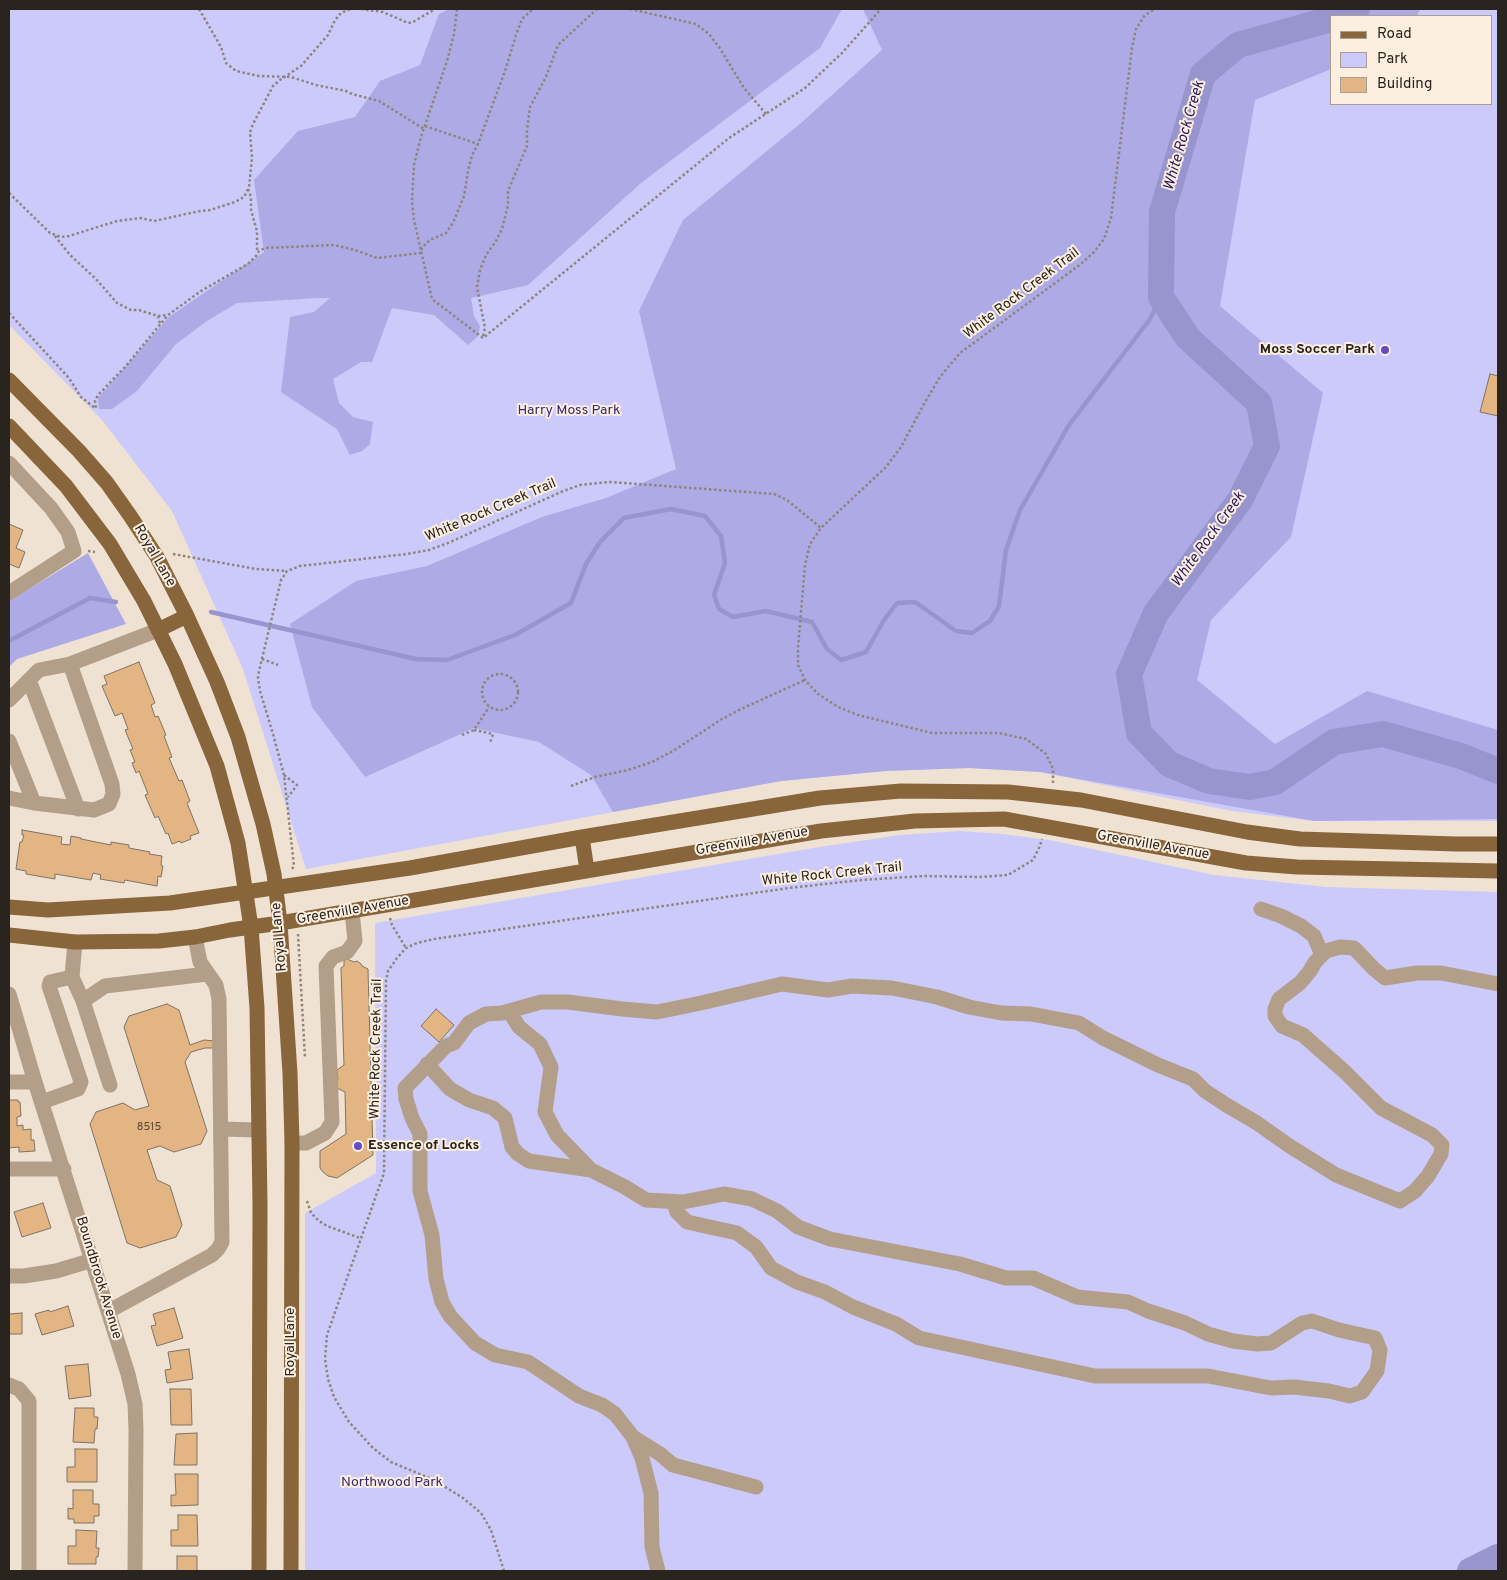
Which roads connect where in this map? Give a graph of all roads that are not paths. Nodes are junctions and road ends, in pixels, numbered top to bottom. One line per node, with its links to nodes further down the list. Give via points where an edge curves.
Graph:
1 (9, 380): 5 (main road, Royal Lane, via 107,483 158,557)
2 (9, 426): 6 (main road, Royal Lane, via 66,486 110,544)
3 (9, 463): 4 (street, via 51,508 68,532 74,551)
4 (9, 593)
5 (187, 616): 6 (main road); 18 (main road, Royal Lane, via 238,737 263,824)
6 (158, 630): 7 (street); 19 (main road, Royal Lane, via 217,766 238,843)
7 (70, 664): 8 (street, via 38,670); 13 (street, via 112,784 109,804 94,810)
8 (29, 680): 9 (street); 13 (street)
9 (9, 700)
10 (9, 742): 12 (street)
11 (9, 798): 12 (street)
12 (34, 803): 13 (street)
13 (78, 809)
14 (582, 836): 15 (main road, via 820,798 901,791 1008,792 1081,800 1300,839); 16 (main road); 18 (main road, via 410,868 292,878)
15 (1498, 844)
16 (587, 870): 17 (main road, Greenville Avenue, via 868,825 1004,819 1246,863); 22 (main road, Greenville Avenue)
17 (1498, 872)
18 (275, 888): 19 (main road); 23 (main road, Royal Lane)
19 (245, 893): 20 (main road, via 107,908 48,910); 24 (main road, Royal Lane)
20 (9, 907)
21 (1261, 909): 28 (street, via 1301,926 1314,936)
22 (352, 911): 23 (main road, Greenville Avenue); 42 (street, via 355,941 326,966 332,1122 326,1133 306,1142)
23 (280, 923): 24 (main road, Greenville Avenue); 42 (main road, Royal Lane)
24 (251, 927): 26 (main road, Greenville Avenue); 41 (main road, Royal Lane, via 257,1008)
25 (9, 935): 27 (main road, Greenville Avenue)
26 (195, 937): 27 (main road, Greenville Avenue); 29 (street, via 200,962)
27 (75, 942): 30 (street)
28 (1322, 955): 31 (street, via 1340,946 1354,948 1385,978 1441,973); 34 (street, via 1300,983 1279,999 1275,1016 1282,1026 1310,1041 1381,1108 1432,1135 1442,1145 1441,1154 1428,1176 1400,1202 1336,1175 1205,1091 1193,1079 1158,1065 1078,1023 969,1007 892,988 852,986 828,990 782,984 657,1012 568,1002 541,1002)
29 (208, 974): 33 (street, via 105,986); 40 (street, via 219,999)
30 (72, 977): 33 (street); 39 (street, via 50,982 49,986 81,1082 78,1090)
31 (1498, 984)
32 (9, 994): 37 (street, Boundbrook Avenue)
33 (83, 1001): 38 (street)
34 (509, 1011): 35 (street, via 486,1014 469,1023 454,1043 446,1046); 45 (street, via 519,1026 540,1044 551,1067 544,1112 557,1135)
35 (427, 1064): 45 (street, via 450,1089 493,1108 505,1118 512,1146 518,1154 529,1161); 51 (street, via 405,1088 412,1118 420,1134 420,1191 432,1235 436,1279 442,1302 456,1323 475,1342 495,1355 528,1362 579,1396 602,1405 615,1414)
36 (9, 1082): 37 (street)
37 (35, 1082): 39 (street, Boundbrook Avenue)
38 (110, 1085)
39 (42, 1102): 44 (street, Boundbrook Avenue)
40 (221, 1129): 41 (street); 49 (street, via 222,1242 218,1250)
41 (258, 1130): 55 (main road, Royal Lane)
42 (292, 1143): 56 (main road, Royal Lane)
43 (9, 1169): 44 (street)
44 (64, 1169): 47 (street, Boundbrook Avenue)
45 (591, 1170): 46 (street, via 646,1200)
46 (674, 1202): 46 (street, via 724,1194 752,1199 777,1211 798,1227 830,1239 960,1264 1006,1278 1033,1278 1077,1296 1128,1302 1233,1341 1271,1343 1302,1323 1312,1321 1375,1338 1380,1350 1377,1370 1362,1392 1350,1396 1294,1387 1270,1388 1208,1376 1095,1376 919,1338 896,1324 852,1307 772,1268 756,1247 737,1233 687,1222 677,1212)
47 (93, 1260): 48 (street, via 56,1271); 49 (street, Boundbrook Avenue)
48 (9, 1276)
49 (109, 1311): 54 (street, Boundbrook Avenue, via 134,1404)
50 (9, 1385): 53 (street, via 19,1389 29,1401)
51 (633, 1437): 52 (street, via 673,1465); 57 (street, via 651,1494 652,1546)
52 (756, 1487)
53 (29, 1571)
54 (135, 1571)
55 (259, 1571)
56 (291, 1571)
57 (658, 1571)

